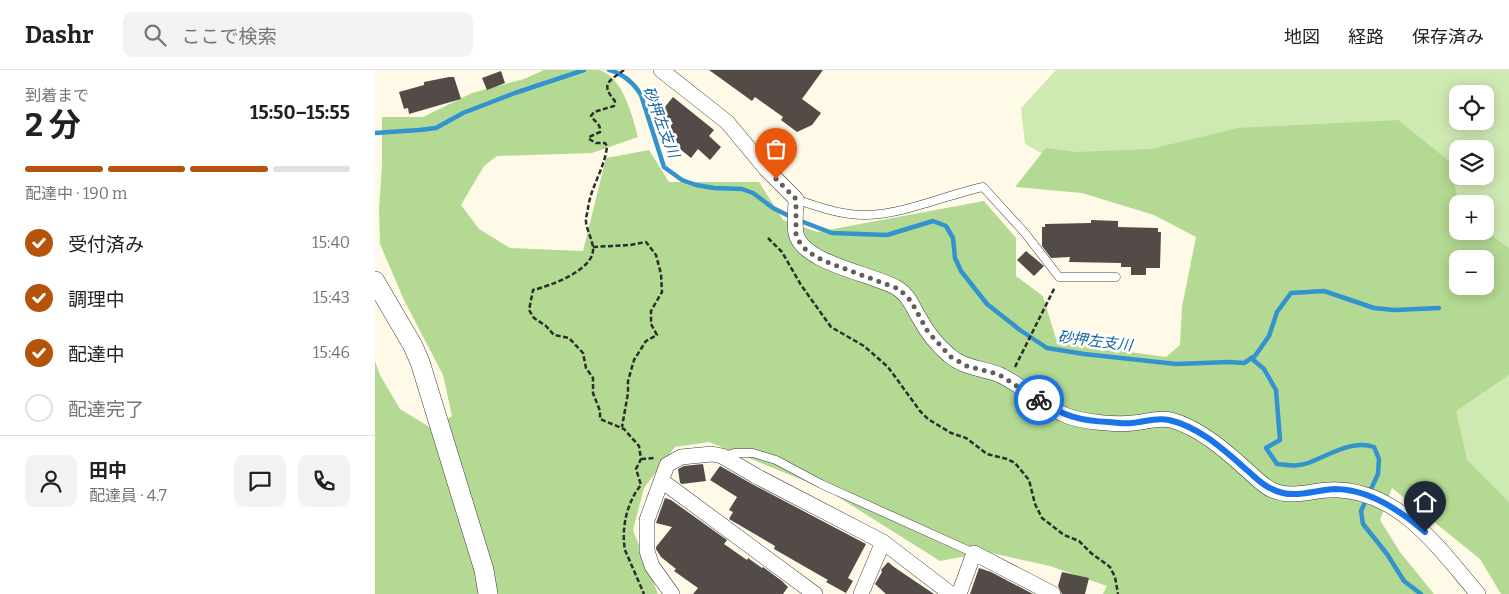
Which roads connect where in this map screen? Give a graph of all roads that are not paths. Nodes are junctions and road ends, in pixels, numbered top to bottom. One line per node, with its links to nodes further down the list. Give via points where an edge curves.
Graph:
1 (661, 70): 2 (street, via 727,122)
2 (796, 199): 3 (lane, via 830,210 865,216 888,213 983,187 1059,277); 16 (street, via 796,234 808,252 899,289 911,301 928,332 951,357 967,366 998,374 1067,416 1085,421 1132,423 1168,419 1181,424 1210,440 1274,491 1290,494 1339,490 1369,496 1391,507 1425,532)
3 (1116, 277)
4 (375, 281): 9 (street, via 420,362 484,570)
5 (722, 456): 6 (street, via 712,454 676,459 667,465); 7 (street); 8 (lane, via 753,453 776,460 821,484)
6 (662, 481): 10 (street, via 647,520 647,551 652,566); 11 (street)
7 (883, 542): 12 (street); 13 (street)
8 (974, 553): 14 (street); 15 (street)
9 (488, 594)
10 (672, 594)
11 (815, 594)
12 (861, 594)
13 (951, 594)
14 (959, 594)
15 (1053, 594)
16 (1478, 594)

